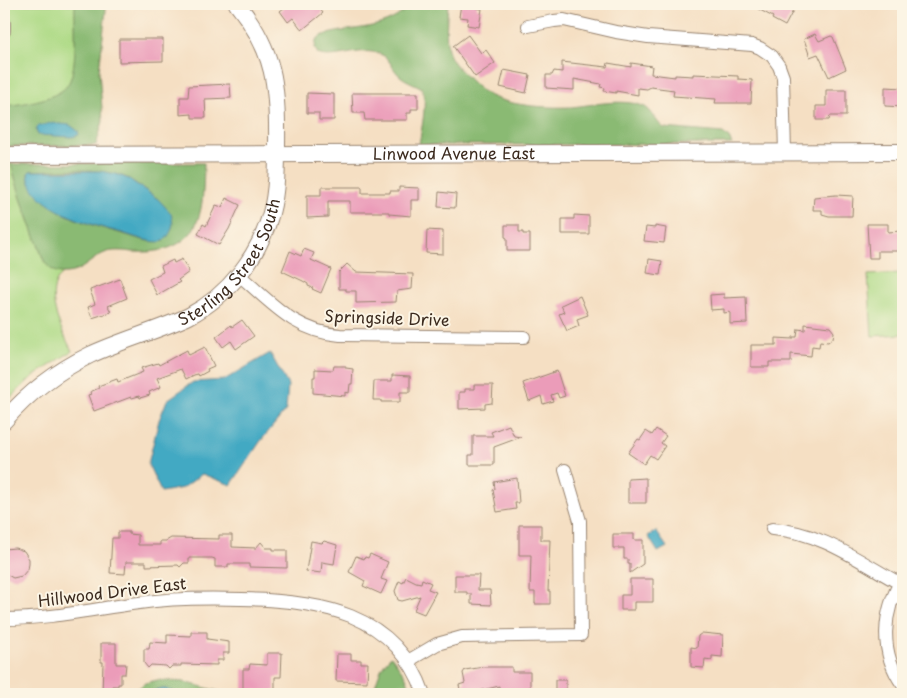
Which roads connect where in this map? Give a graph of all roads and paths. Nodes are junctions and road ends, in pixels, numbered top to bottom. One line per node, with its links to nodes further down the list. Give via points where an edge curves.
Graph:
1 (238, 4): 7 (street, Sterling Street South, via 259,36 272,68 277,95)
2 (4, 23): 4 (street)
3 (528, 26): 6 (street, via 564,20 639,36 748,44 760,48 774,59 783,76)
4 (4, 31)
5 (903, 152): 6 (street, Linwood Avenue East)
6 (785, 153): 7 (street, Linwood Avenue East)
7 (277, 154): 8 (street, Linwood Avenue East); 9 (street, Sterling Street South, via 269,219 259,245)
8 (4, 155)
9 (239, 275): 10 (street, Springside Drive, via 292,319 318,332); 11 (street, Sterling Street South, via 219,295 191,314 100,350 61,371 33,391)
10 (524, 337)
11 (4, 421)
12 (565, 470): 16 (street, via 581,525 581,635 462,637 437,644)
13 (772, 529): 14 (street, via 817,538)
14 (901, 580): 17 (street, via 888,615 886,646)
15 (4, 619): 16 (street, Hillwood Drive East, via 52,617 175,599 305,603 335,609 362,620 385,636)
16 (408, 661): 18 (street, Hillwood Drive East)
17 (903, 685)
18 (424, 694)

